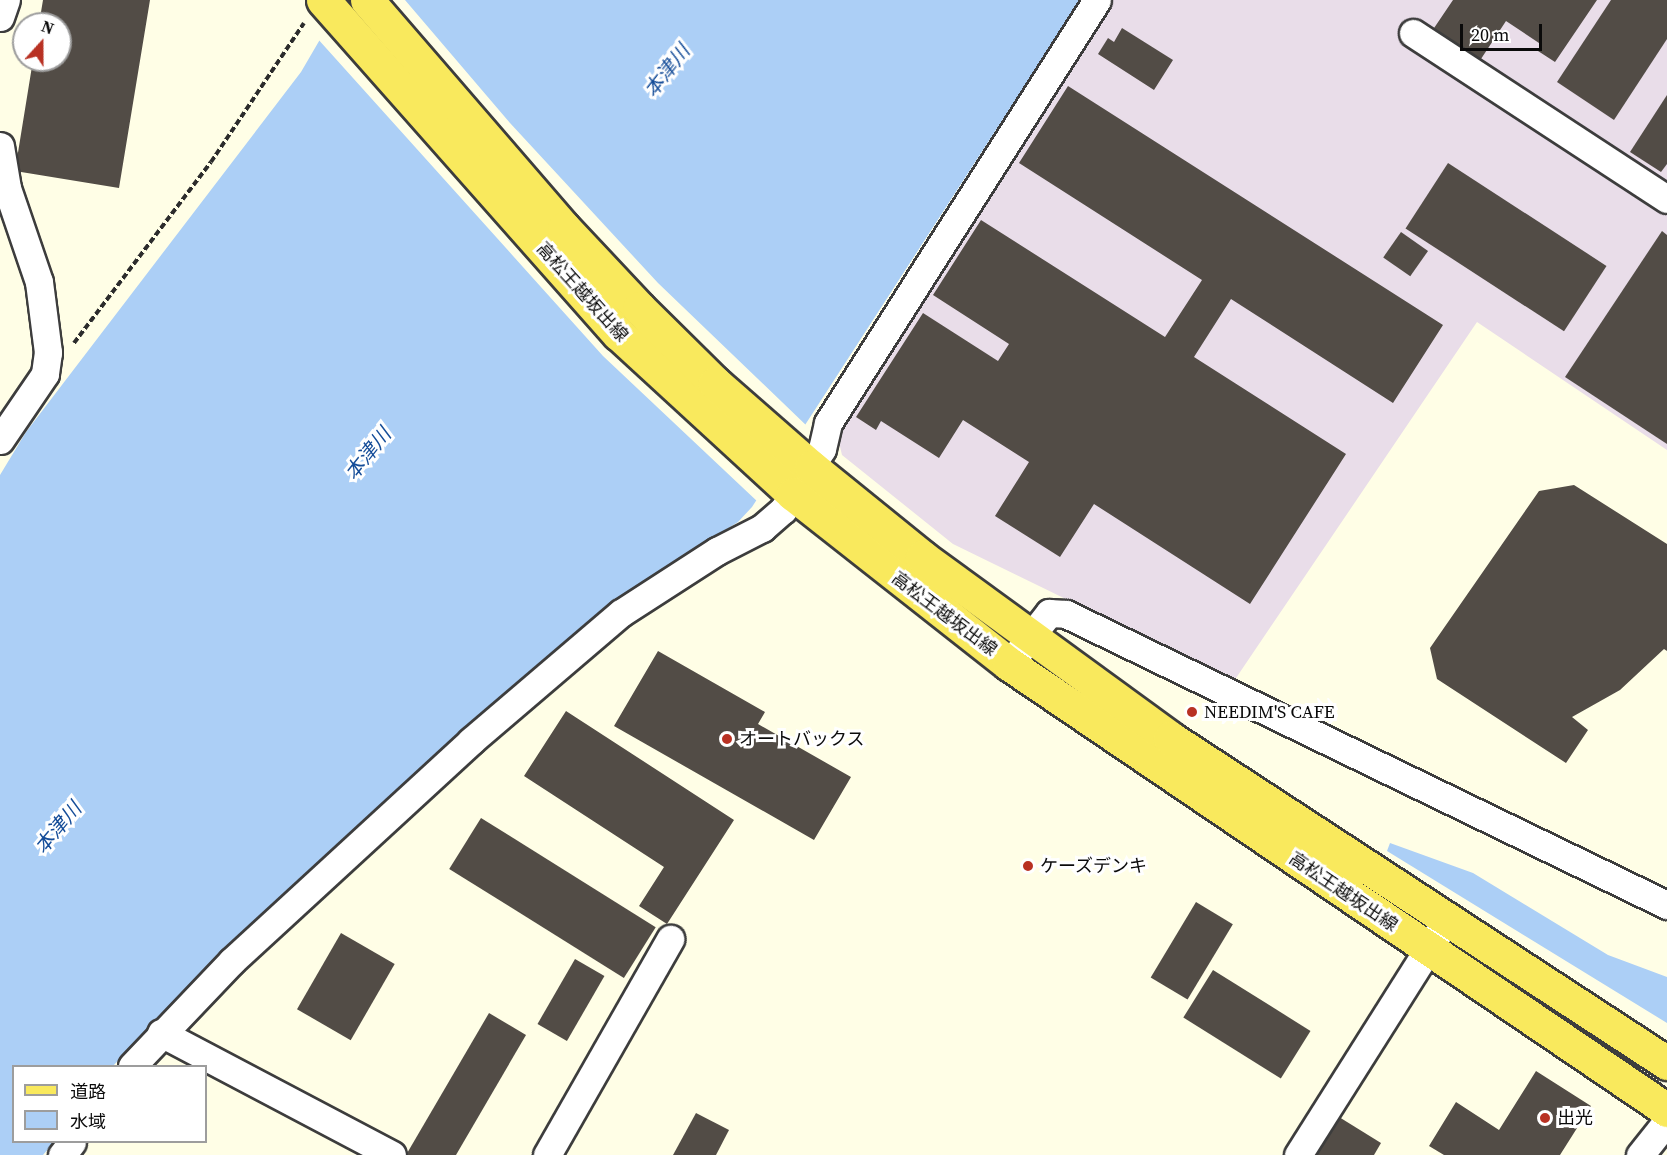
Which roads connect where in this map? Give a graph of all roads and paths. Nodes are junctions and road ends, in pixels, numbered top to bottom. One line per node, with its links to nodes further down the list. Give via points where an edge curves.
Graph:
1 (6, 0): 5 (street)
2 (367, 0): 11 (main road, 高松王越坂出線, via 609,276 715,383)
3 (1097, 0): 11 (street, via 828,423 822,449)
4 (319, 6): 9 (path, via 211,162 65,354); 11 (main road, 高松王越坂出線, via 620,334)
5 (0, 17)
6 (1413, 33): 8 (street)
7 (0, 146): 9 (street, via 7,188 39,282 48,352)
8 (1667, 199)
9 (45, 374): 10 (street)
10 (0, 441)
11 (796, 476): 12 (main road, 高松王越坂出線, via 922,556); 13 (main road, 高松王越坂出線); 18 (street, via 762,528 717,551 612,620 343,858)
12 (1030, 635): 13 (street); 14 (street, via 1049,613 1066,614); 15 (main road, 高松王越坂出線, via 1170,738)
13 (1009, 664): 17 (main road, 高松王越坂出線)
14 (1667, 905)
15 (1448, 917): 17 (street); 19 (main road, 高松王越坂出線)
16 (670, 939): 26 (street)
17 (1428, 949): 21 (main road, 高松王越坂出線); 27 (street)
18 (161, 1033): 20 (street); 25 (street)
19 (1667, 1063)
20 (133, 1065)
21 (1667, 1110)
22 (1667, 1121): 28 (street)
23 (71, 1143): 24 (street)
24 (62, 1155)
25 (392, 1155)
26 (547, 1155)
27 (1298, 1155)
28 (1640, 1155)

